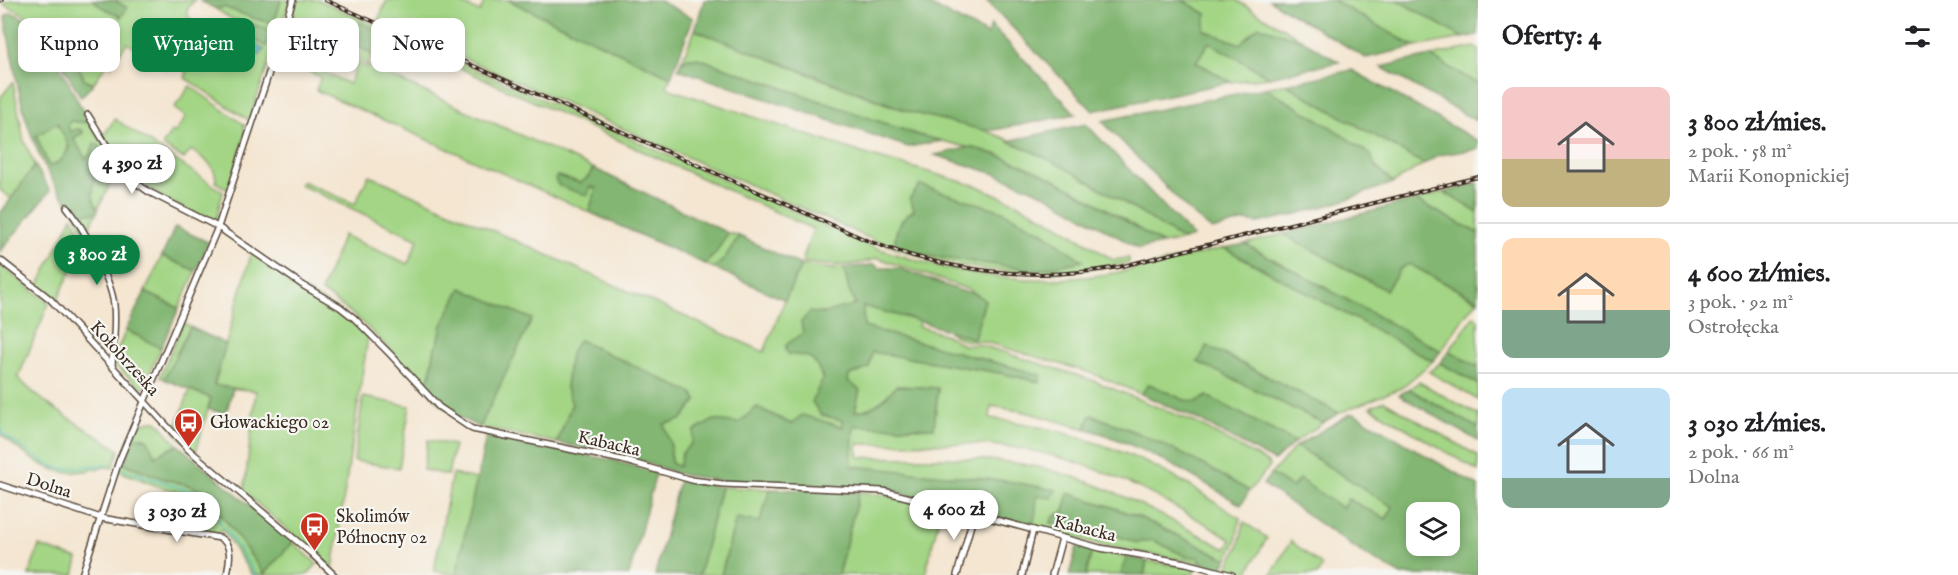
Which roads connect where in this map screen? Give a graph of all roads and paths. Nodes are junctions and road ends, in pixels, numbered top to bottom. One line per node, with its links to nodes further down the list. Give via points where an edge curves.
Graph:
1 (293, 0): 4 (street)
2 (88, 116): 4 (street, Kabacka, via 132,180)
3 (67, 207): 6 (street, via 111,291)
4 (218, 227): 7 (street); 9 (street, Kabacka, via 354,318 439,406 472,429 622,460 692,480 883,491)
5 (0, 260): 6 (street, Kołobrzeska, via 50,299)
6 (112, 366): 7 (street, Kołobrzeska)
7 (145, 401): 10 (street, via 119,461); 15 (street, Kołobrzeska, via 188,449)
8 (0, 485): 10 (street, Dolna)
9 (974, 514): 11 (street, Kabacka); 16 (street)
10 (101, 518): 13 (street); 14 (street, Dolna, via 220,538 230,551)
11 (1033, 530): 12 (street, Kabacka); 17 (street)
12 (1062, 538): 18 (street); 19 (street, Kabacka)
13 (82, 575)
14 (227, 575)
15 (334, 575)
16 (957, 575)
17 (1022, 575)
18 (1052, 575)
19 (1232, 575)

